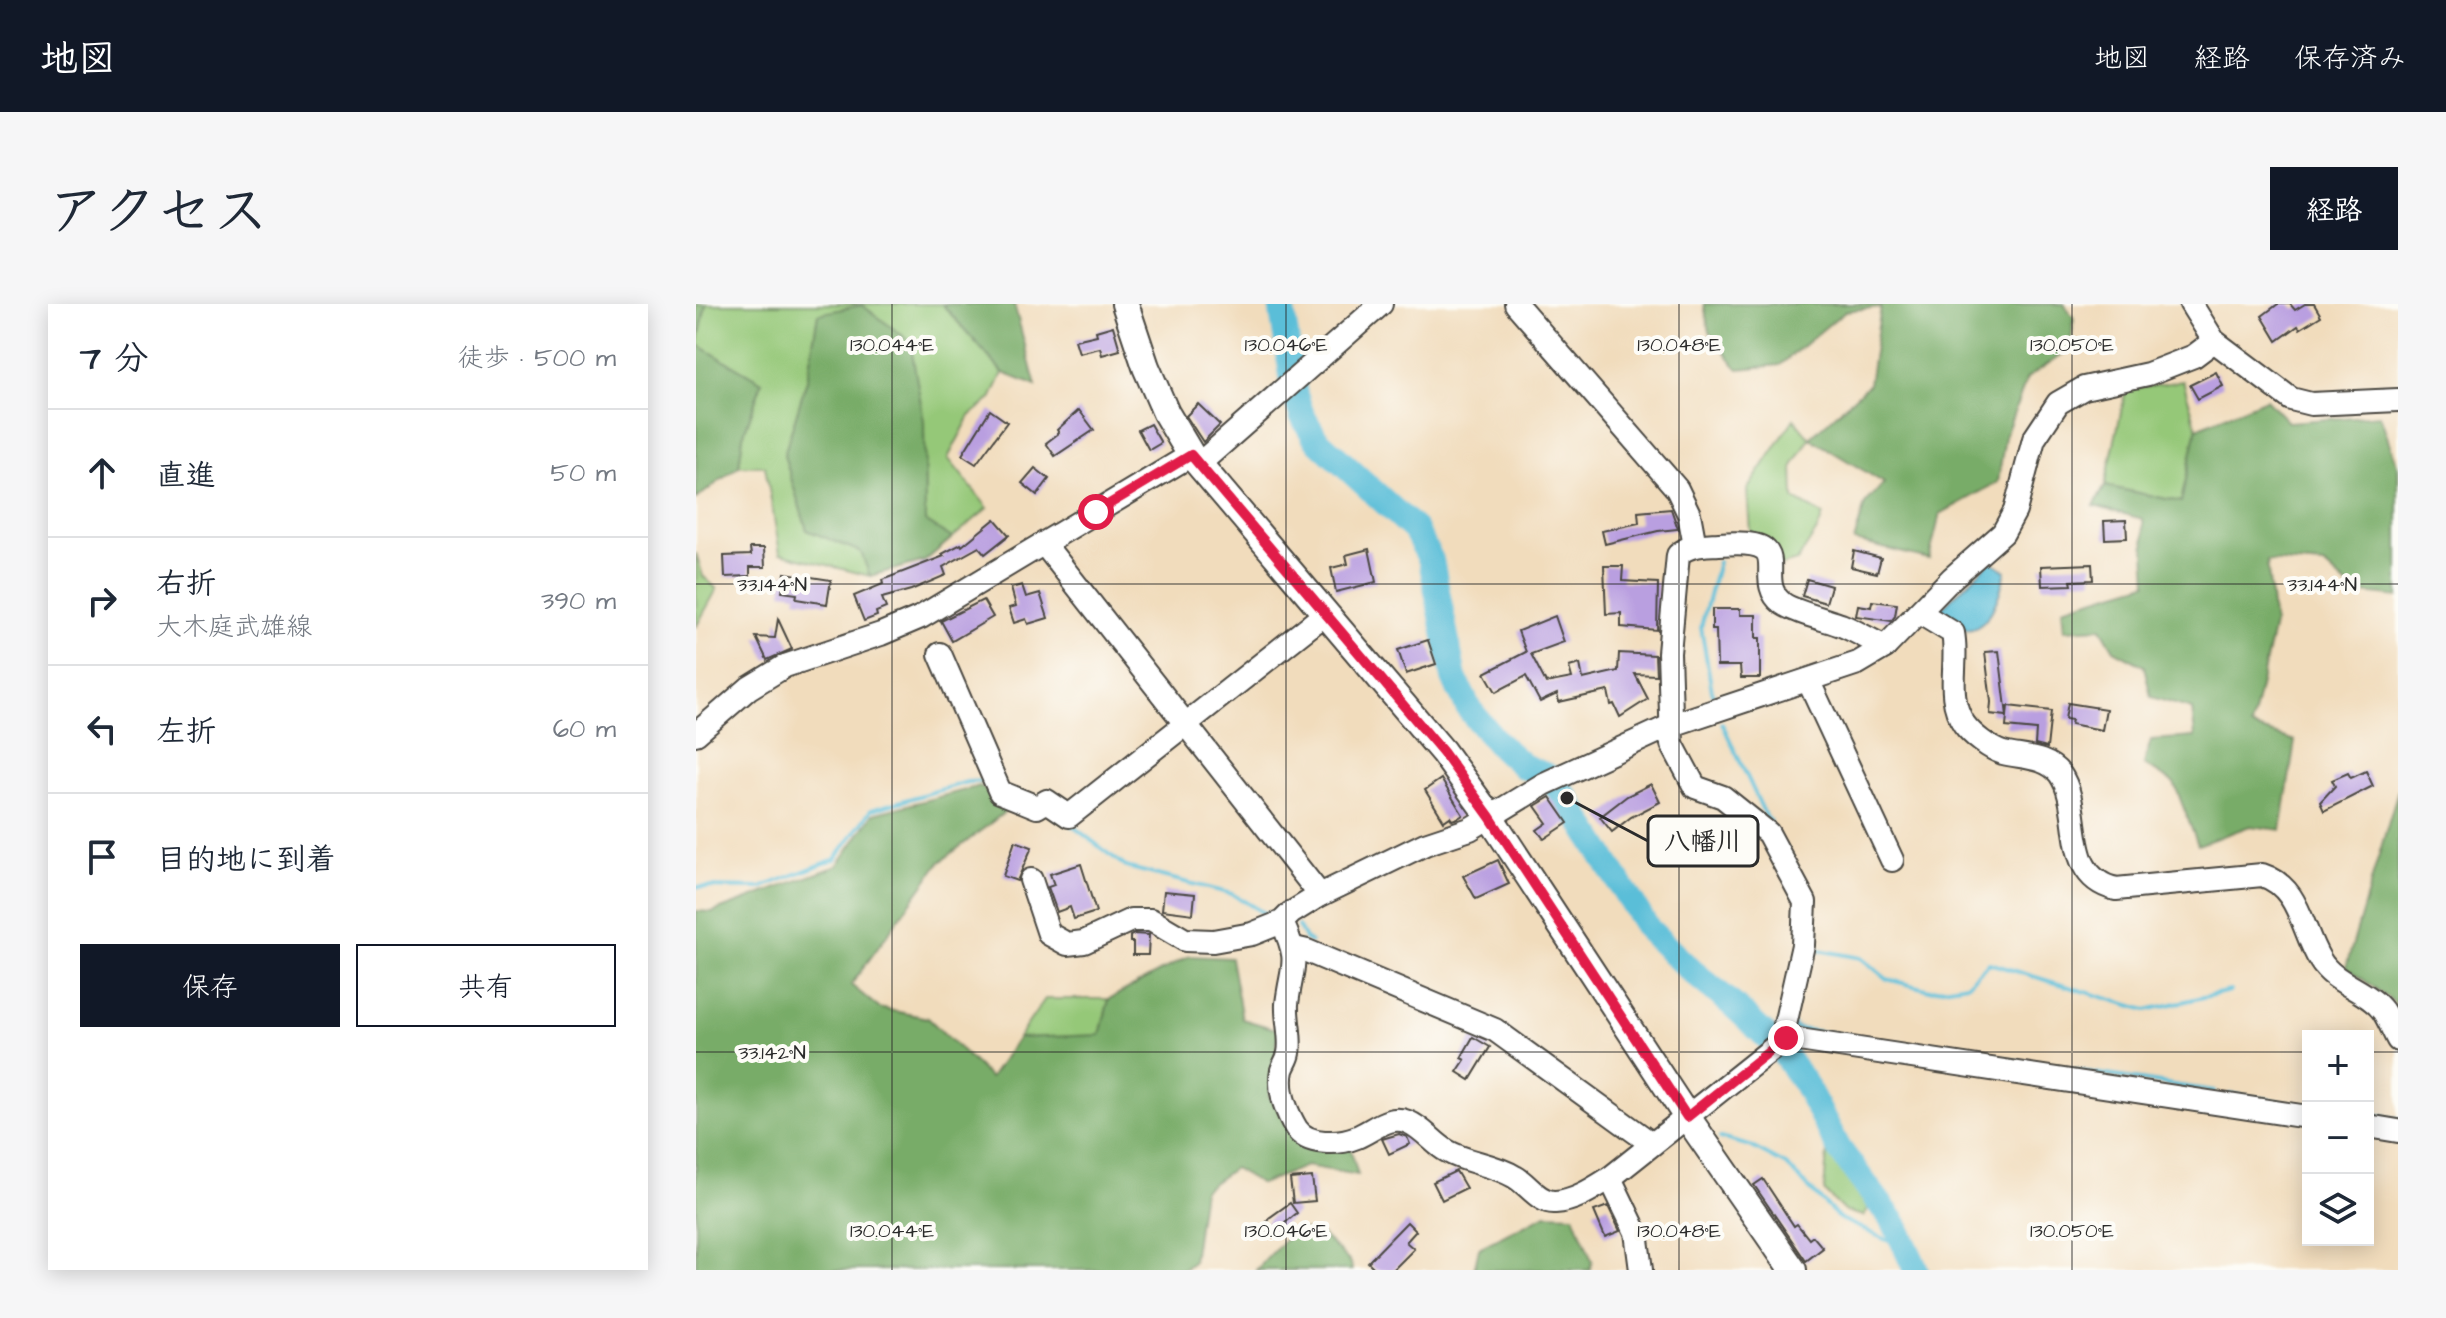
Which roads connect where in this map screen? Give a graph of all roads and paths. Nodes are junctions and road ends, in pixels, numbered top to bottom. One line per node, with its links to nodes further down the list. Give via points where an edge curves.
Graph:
1 (1125, 304): 7 (main road, via 1166,413)
2 (1381, 304): 7 (street)
3 (1516, 304): 9 (street, via 1677,489)
4 (2191, 304): 5 (street)
5 (2214, 341): 6 (street, via 2291,399 2311,404); 10 (street, via 2194,356 2148,374 2084,388 2058,403 2034,439 2015,511 2003,533)
6 (2398, 400)
7 (1195, 460): 8 (street); 11 (main road)
8 (1044, 544): 15 (street); 17 (street, via 921,617 785,666 749,688)
9 (1695, 546): 12 (street, via 1758,544 1770,560 1773,590 1783,603); 16 (street, via 1678,555 1669,653)
10 (1920, 613): 12 (street); 25 (street, via 1953,633 1955,708 1965,726 2000,752 2046,762 2059,773 2089,875 2116,889 2262,875 2277,880 2287,889 2329,972 2382,1009)
11 (1325, 614): 15 (street); 18 (main road, via 1443,752)
12 (1885, 647): 14 (street, via 1858,663)
13 (940, 654): 15 (street, via 1000,792 1037,807 1047,801 1069,816)
14 (1808, 680): 16 (street); 19 (street)
15 (1186, 724): 21 (street)
16 (1672, 725): 18 (street, via 1551,781); 24 (street, via 1672,744 1695,787 1723,797 1768,833 1805,902)
17 (696, 734)
18 (1490, 817): 21 (street); 27 (main road)
19 (1892, 860)
20 (1031, 880): 22 (street, via 1049,934 1067,944 1084,942 1131,920 1151,920 1185,940 1213,941)
21 (1320, 895): 22 (street)
22 (1282, 922): 23 (street)
23 (1294, 948): 30 (street, via 1495,1030); 31 (street, via 1287,1005 1289,1053 1281,1083 1298,1132 1328,1143 1402,1120 1455,1155 1514,1176 1546,1202 1582,1194)
24 (1786, 1038): 26 (street); 27 (street)
25 (2398, 1040)
26 (2302, 1116)
27 (1687, 1117): 30 (street); 33 (main road)
28 (2374, 1127): 29 (street)
29 (2398, 1131)
30 (1652, 1144): 31 (street)
31 (1610, 1178): 32 (street, via 1636,1232)
32 (1641, 1270)
33 (1793, 1270)

